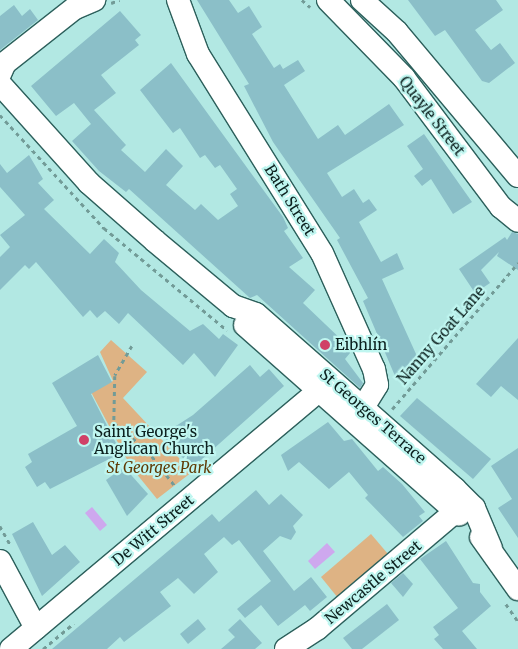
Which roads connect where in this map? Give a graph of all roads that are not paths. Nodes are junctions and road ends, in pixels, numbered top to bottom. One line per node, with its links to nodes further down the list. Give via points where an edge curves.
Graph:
1 (94, 0): 5 (street, via 75,8 5,63)
2 (178, 0): 11 (street, Bath Street, via 198,54 322,253 374,369 377,384)
3 (362, 0): 7 (street, Quayle Street, via 397,32)
4 (342, 4): 8 (street, Quayle Street, via 404,78 501,207)
5 (0, 74)
6 (0, 84): 9 (street, St Georges Terrace, via 89,183)
7 (518, 176)
8 (518, 221)
9 (233, 306): 10 (street, St Georges Terrace, via 243,323); 11 (street, St Georges Terrace, via 256,314)
10 (319, 391): 12 (street, St Georges Terrace); 16 (street, De Witt Street)
11 (364, 406): 13 (street, St Georges Terrace, via 474,508)
12 (456, 511): 13 (street, St Georges Terrace); 18 (street, Newcastle Street, via 318,628)
13 (492, 548): 15 (street, St Georges Terrace)
14 (0, 561): 16 (street)
15 (518, 589)
16 (36, 628): 17 (street, De Witt Street)
17 (11, 649)
18 (286, 649)

